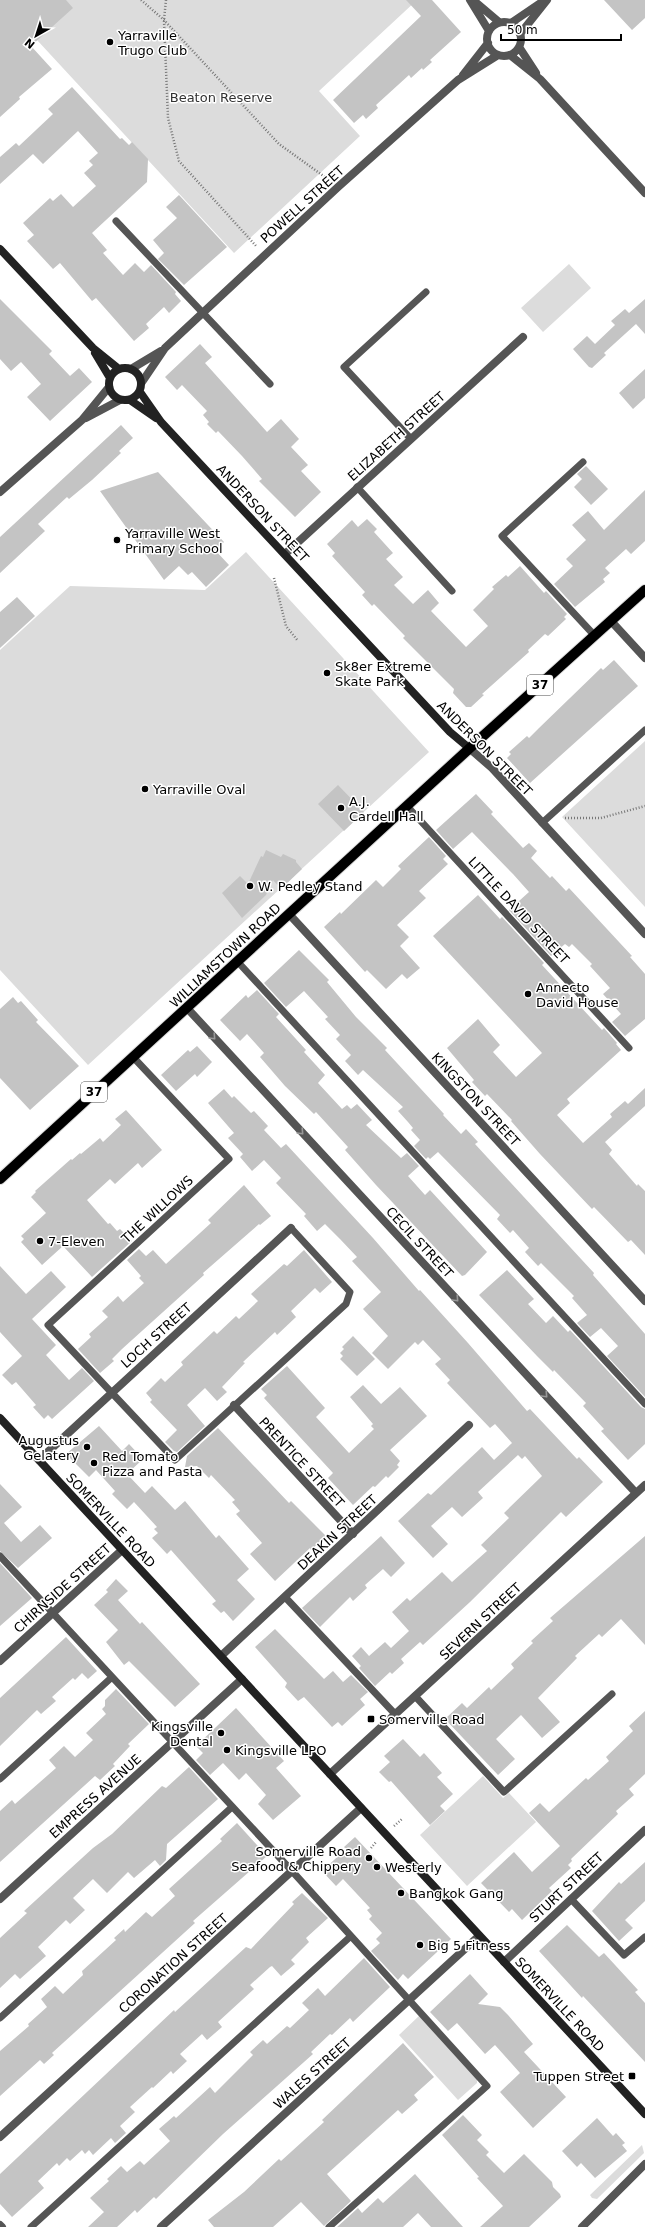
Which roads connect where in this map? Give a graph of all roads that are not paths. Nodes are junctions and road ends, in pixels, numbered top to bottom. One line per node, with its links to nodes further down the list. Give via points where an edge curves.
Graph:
1 (470, 0): 6 (street)
2 (473, 0): 4 (street)
3 (546, 0): 5 (street); 7 (street)
4 (499, 22): 5 (street); 6 (street)
5 (511, 23): 7 (street)
6 (489, 31): 8 (street)
7 (520, 34): 9 (street)
8 (488, 43): 10 (street); 13 (street, POWELL STREET)
9 (519, 47): 11 (street); 12 (street)
10 (498, 55): 11 (street); 13 (street, POWELL STREET)
11 (510, 55): 12 (street)
12 (540, 79): 14 (street)
13 (458, 80): 18 (street, POWELL STREET, via 338,186)
14 (645, 193)
15 (116, 221): 18 (lane)
16 (0, 249): 20 (main road)
17 (426, 292): 32 (lane, via 344,367)
18 (202, 313): 21 (street, POWELL STREET); 26 (lane)
19 (523, 337): 32 (street, ELIZABETH STREET)
20 (93, 348): 22 (main road); 25 (main road)
21 (166, 348): 23 (street, POWELL STREET); 24 (street, POWELL STREET)
22 (120, 369): 23 (main road); 25 (main road)
23 (131, 370): 24 (main road, via 138,374)
24 (142, 382): 27 (main road)
25 (110, 383): 28 (main road, via 113,395); 30 (street)
26 (270, 384)
27 (140, 392): 29 (main road); 31 (main road, ANDERSON STREET)
28 (120, 400): 29 (main road); 30 (street)
29 (130, 400): 31 (main road, ANDERSON STREET)
30 (82, 420): 35 (street)
31 (160, 420): 36 (main road, ANDERSON STREET)
32 (411, 439): 34 (street, ELIZABETH STREET)
33 (583, 462): 40 (lane, via 502,536)
34 (358, 487): 36 (street, ELIZABETH STREET); 38 (lane)
35 (0, 492)
36 (285, 554): 43 (main road, ANDERSON STREET, via 450,732)
37 (645, 590): 39 (main road, WILLIAMSTOWN ROAD / 37)
38 (452, 591)
39 (610, 622): 40 (main road, WILLIAMSTOWN ROAD / 37); 41 (street)
40 (595, 636): 43 (main road, WILLIAMSTOWN ROAD / 37)
41 (645, 658)
42 (645, 730): 45 (lane)
43 (469, 748): 44 (main road, WILLIAMSTOWN ROAD / 37); 45 (street, ANDERSON STREET)
44 (407, 806): 46 (main road, WILLIAMSTOWN ROAD / 37); 50 (lane, LITTLE DAVID STREET)
45 (542, 823): 47 (street, ANDERSON STREET)
46 (289, 914): 48 (main road, WILLIAMSTOWN ROAD / 37); 54 (street, KINGSTON STREET)
47 (645, 934)
48 (237, 961): 49 (main road, WILLIAMSTOWN ROAD / 37); 56 (lane)
49 (186, 1008): 51 (main road, WILLIAMSTOWN ROAD / 37); 62 (street, CECIL STREET, one-way to 62)
50 (629, 1048)
51 (133, 1057): 52 (main road, WILLIAMSTOWN ROAD / 37); 55 (lane, THE WILLOWS, via 229,1159 48,1326)
52 (0, 1179)
53 (291, 1228): 55 (street, LOCH STREET); 57 (lane, via 350,1292 346,1304)
54 (645, 1301)
55 (112, 1392): 57 (lane, via 175,1460); 60 (street, LOCH STREET)
56 (645, 1404)
57 (234, 1405): 63 (street, PRENTICE STREET)
58 (1, 1422): 60 (main road, SOMERVILLE ROAD)
59 (469, 1425): 63 (street, DEAKIN STREET)
60 (39, 1460): 64 (main road, SOMERVILLE ROAD)
61 (645, 1485): 62 (street, SEVERN STREET)
62 (636, 1493): 73 (street, SEVERN STREET)
63 (353, 1534): 66 (street, DEAKIN STREET)
64 (122, 1550): 67 (street, CHIRNSIDE STREET); 68 (main road, SOMERVILLE ROAD)
65 (0, 1556): 67 (lane)
66 (285, 1597): 68 (street, DEAKIN STREET); 74 (lane)
67 (53, 1613): 69 (street, CHIRNSIDE STREET); 70 (lane)
68 (221, 1656): 71 (main road, SOMERVILLE ROAD)
69 (0, 1661)
70 (112, 1678): 75 (lane); 77 (lane)
71 (242, 1678): 75 (street, EMPRESS AVENUE); 76 (main road, SOMERVILLE ROAD)
72 (612, 1694): 73 (lane, via 504,1792)
73 (415, 1696): 74 (street, SEVERN STREET)
74 (395, 1714): 76 (street, SEVERN STREET)
75 (172, 1742): 78 (lane); 82 (street, EMPRESS AVENUE)
76 (330, 1774): 79 (main road, SOMERVILLE ROAD)
77 (0, 1779)
78 (232, 1807): 81 (lane); 89 (lane)
79 (361, 1808): 81 (street, CORONATION STREET); 85 (main road, SOMERVILLE ROAD)
80 (645, 1830): 83 (street, STURT STREET)
81 (292, 1871): 84 (lane); 91 (street, CORONATION STREET)
82 (0, 1899)
83 (571, 1899): 86 (lane, via 624,1955); 87 (street, STURT STREET)
84 (350, 1936): 88 (lane); 93 (lane)
85 (479, 1936): 87 (main road, SOMERVILLE ROAD); 88 (street, WALES STREET)
86 (645, 1937)
87 (504, 1962): 90 (main road, SOMERVILLE ROAD)
88 (410, 2000): 94 (street, WALES STREET); 95 (lane, via 488,2086)
89 (0, 2018)
90 (645, 2114)
91 (0, 2137)
92 (645, 2164): 96 (street)
93 (31, 2227)
94 (161, 2227)
95 (329, 2227)
96 (582, 2227)

